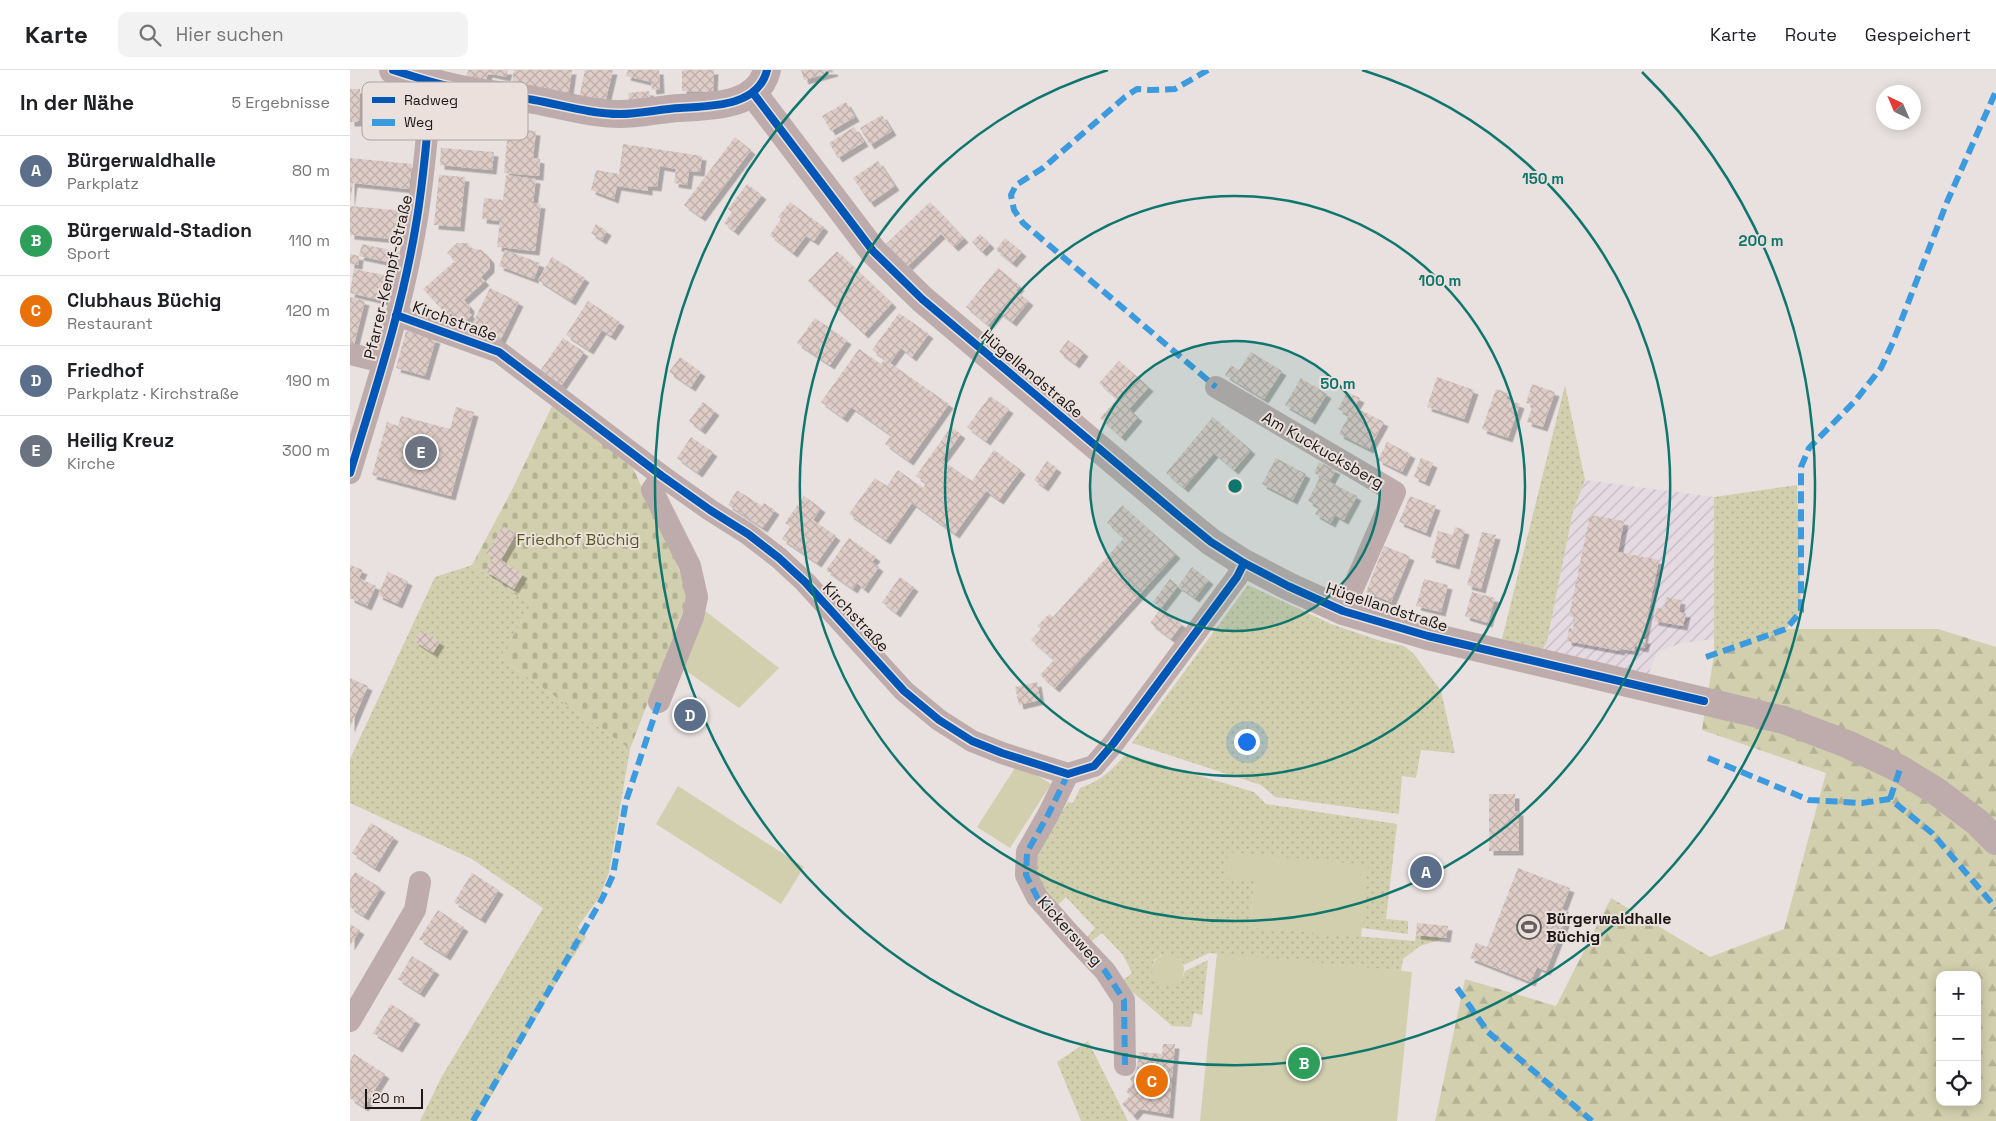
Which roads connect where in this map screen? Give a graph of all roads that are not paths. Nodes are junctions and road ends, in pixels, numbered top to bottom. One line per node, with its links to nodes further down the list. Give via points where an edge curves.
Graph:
1 (393, 70): 3 (street)
2 (767, 70): 4 (street)
3 (429, 82)
4 (753, 93): 5 (street, via 726,104 620,114); 13 (street, Hügellandstraße, via 873,251 922,300 1185,521)
5 (528, 99)
6 (427, 140): 7 (street, Pfarrer-Kempf-Straße, via 417,222)
7 (396, 315): 9 (street, Pfarrer-Kempf-Straße); 12 (street, Kirchstraße, via 500,352)
8 (350, 354): 9 (street)
9 (383, 362): 11 (street, Pfarrer-Kempf-Straße)
10 (1216, 387): 14 (street, Am Kuckucksberg, via 1395,492)
11 (350, 473)
12 (662, 476): 15 (street, via 652,490 690,566 697,597 693,617); 16 (street, Kirchstraße, via 779,558 806,582 904,691 939,720 972,741)
13 (1244, 563): 14 (street, Hügellandstraße); 16 (street, via 1232,585 1113,744 1094,766)
14 (1343, 611): 17 (street, Hügellandstraße, via 1428,636 1784,720 1900,769 1936,790)
15 (659, 702)
16 (1068, 774): 20 (street, Kickersweg, via 1027,852 1026,875 1037,897 1105,971 1124,1000)
17 (1996, 840)
18 (420, 882): 19 (street, via 415,910)
19 (350, 1021)
20 (1125, 1065)

